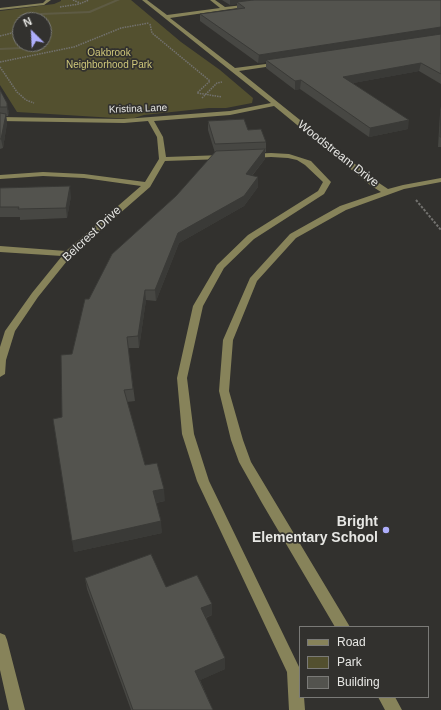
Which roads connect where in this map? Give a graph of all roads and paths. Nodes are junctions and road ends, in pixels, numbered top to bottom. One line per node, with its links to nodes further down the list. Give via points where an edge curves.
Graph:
1 (49, 0): 7 (street, via 44,4)
2 (73, 0): 5 (path)
3 (144, 0): 9 (street, Woodstream Drive)
4 (212, 0): 8 (street)
5 (81, 3)
6 (254, 5): 8 (street)
7 (0, 9)
8 (224, 9): 9 (street)
9 (165, 17): 15 (street, Woodstream Drive)
10 (150, 23): 12 (path, via 121,28 74,47)
11 (173, 50): 17 (path, via 210,81 198,93)
12 (0, 62)
13 (287, 62): 15 (street)
14 (0, 67): 21 (path, via 26,100)
15 (234, 70): 20 (street, Woodstream Drive)
16 (224, 81): 17 (path, via 217,83)
17 (206, 94): 18 (path); 19 (path, via 204,98)
18 (224, 97)
19 (197, 100)
20 (275, 104): 23 (street, Kristina Lane, via 230,112); 28 (street, Woodstream Drive)
21 (41, 105)
22 (0, 119): 23 (street, Kristina Lane)
23 (150, 120): 24 (street, via 160,137)
24 (163, 159): 27 (street, Belcrest Drive); 39 (street, via 289,156 308,163 327,182 321,192 251,237 220,267 198,306 182,378 188,434 202,481 294,672)
25 (0, 177): 27 (street, via 43,174 84,176)
26 (441, 180): 28 (street)
27 (147, 185): 32 (street, Belcrest Drive)
28 (387, 192): 35 (street, Woodstream Drive, via 343,208 293,236 253,280 228,340 224,391 245,462)
29 (415, 197): 30 (path, via 417,203)
30 (441, 230)
31 (0, 249): 32 (street)
32 (68, 254): 33 (street, Belcrest Drive)
33 (4, 338): 34 (street, Belcrest Drive)
34 (0, 374)
35 (342, 626)
36 (0, 640): 38 (street)
37 (387, 698): 40 (street)
38 (17, 710)
39 (297, 710)
40 (394, 710)

